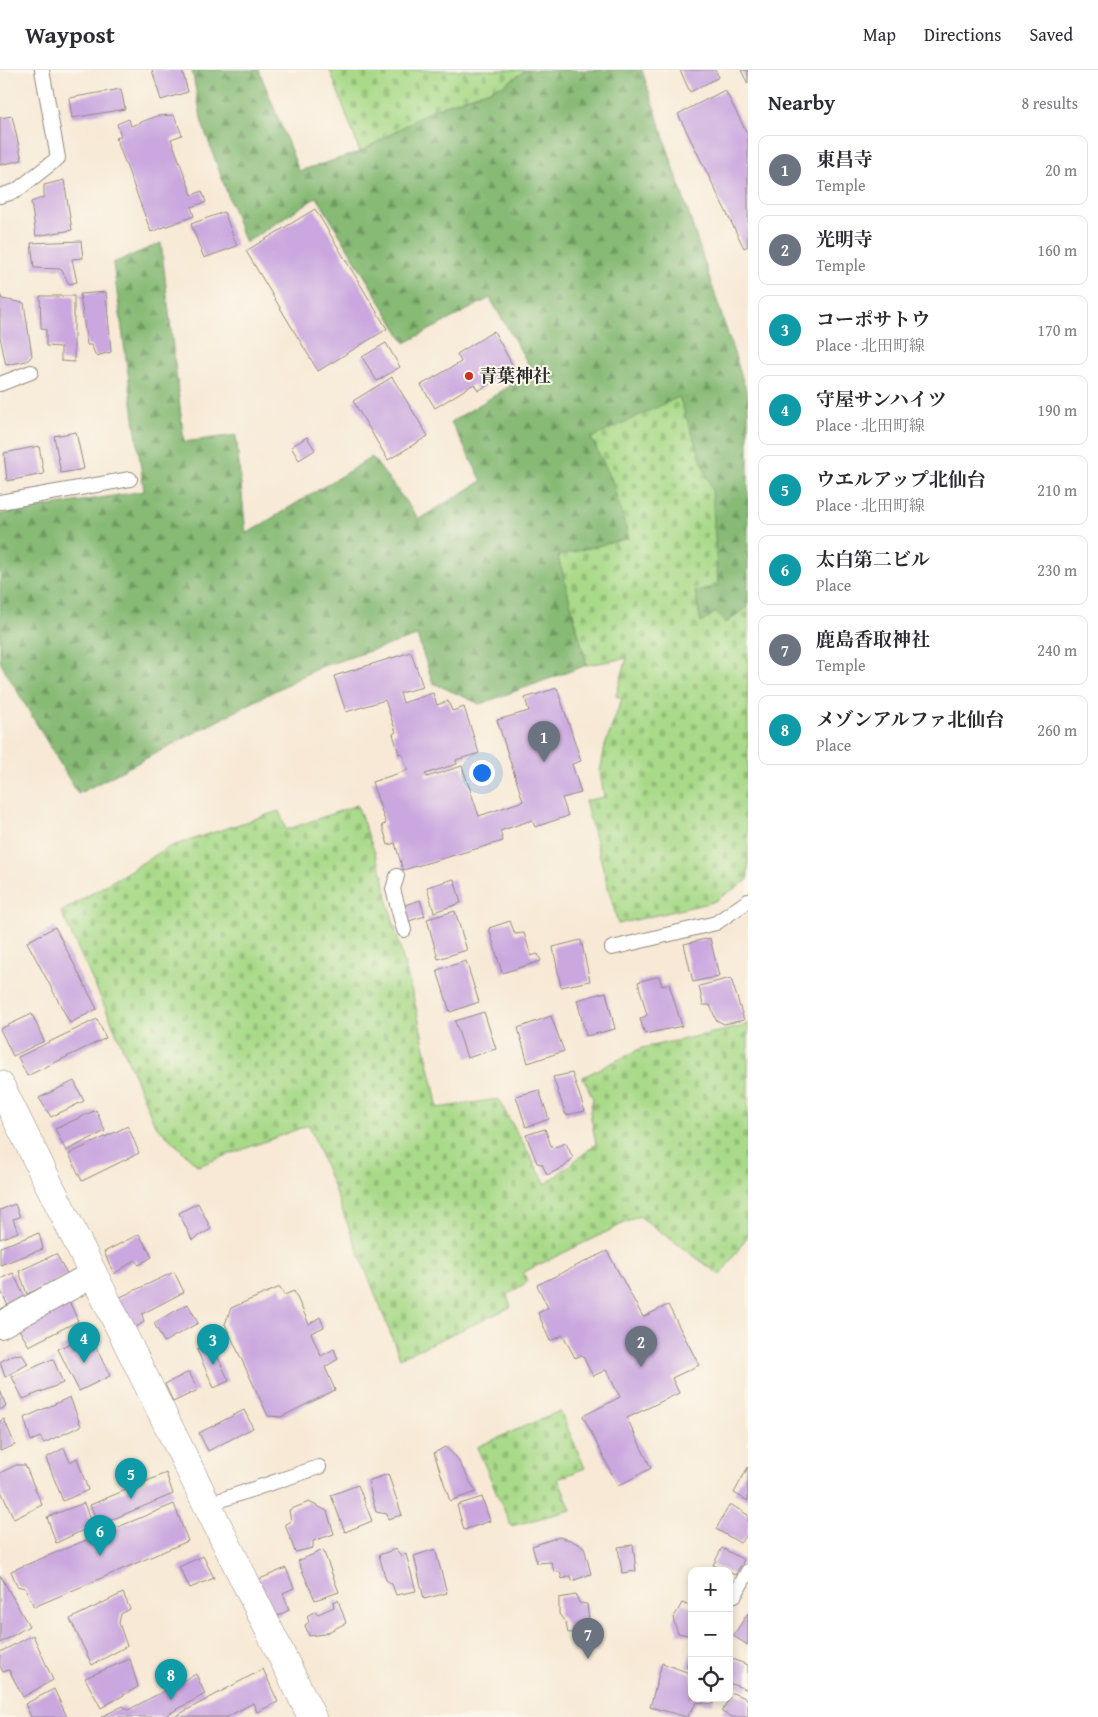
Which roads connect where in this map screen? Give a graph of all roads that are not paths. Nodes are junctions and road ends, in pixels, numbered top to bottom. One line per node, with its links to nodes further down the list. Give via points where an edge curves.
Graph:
1 (42, 70): 2 (lane, via 58,158 16,191)
2 (0, 196)
3 (31, 372): 4 (lane)
4 (0, 384)
5 (130, 479): 6 (lane)
6 (0, 502)
7 (397, 876): 9 (lane, via 393,889)
8 (748, 901): 10 (lane, via 716,923)
9 (404, 930)
10 (612, 948)
11 (0, 1085): 12 (street)
12 (92, 1275): 13 (street); 15 (street)
13 (0, 1325)
14 (319, 1466): 15 (lane)
15 (206, 1505): 18 (street)
16 (748, 1571): 17 (lane)
17 (735, 1595)
18 (312, 1717)

